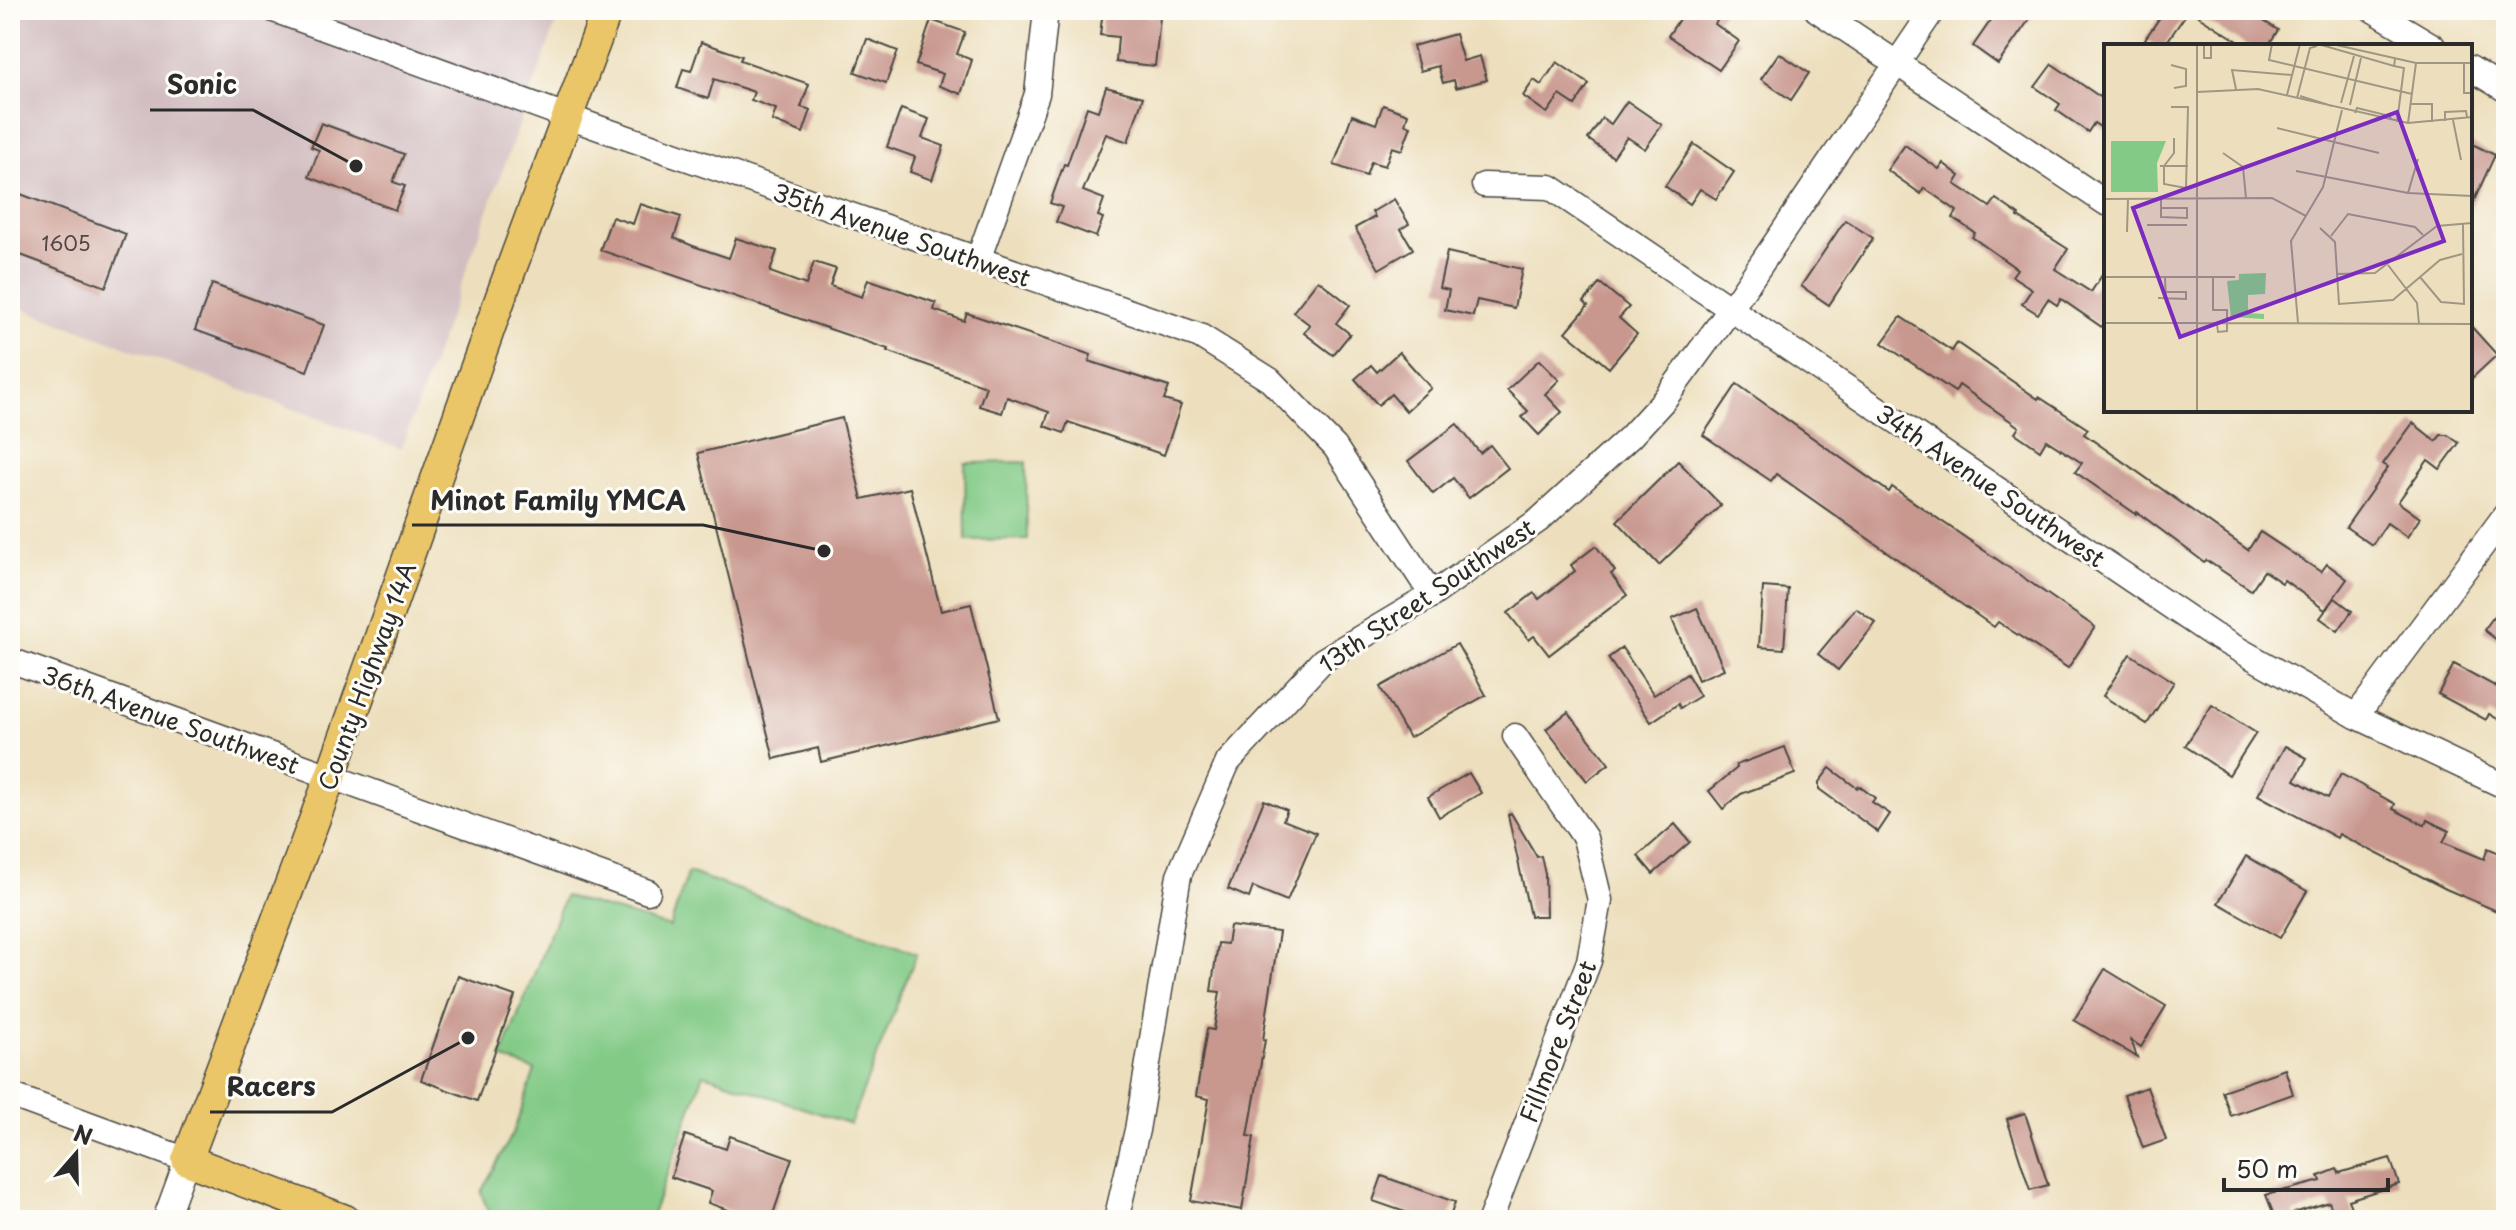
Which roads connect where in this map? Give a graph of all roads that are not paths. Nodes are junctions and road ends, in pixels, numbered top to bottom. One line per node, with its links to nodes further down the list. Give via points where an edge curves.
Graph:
1 (274, 10): 11 (street, 35th Avenue Southwest)
2 (607, 10): 11 (main road, County Highway 14A)
3 (1046, 10): 14 (street, via 1037,94)
4 (1817, 10): 8 (street)
5 (1933, 10): 8 (street, 13th Street Southwest)
6 (2373, 10): 7 (street)
7 (2430, 44)
8 (1898, 65): 13 (street); 15 (street, 13th Street Southwest)
9 (2472, 69): 10 (street)
10 (2506, 90)
11 (566, 117): 14 (street, 35th Avenue Southwest); 21 (main road, County Highway 14A)
12 (1484, 185): 15 (street, 34th Avenue Southwest, via 1550,187)
13 (2104, 202)
14 (978, 260): 17 (street, 35th Avenue Southwest, via 1200,336 1270,380 1335,447)
15 (1730, 310): 17 (street, 13th Street Southwest, via 1630,437 1539,520); 19 (street, 34th Avenue Southwest, via 2213,635)
16 (2506, 514): 19 (street)
17 (1432, 595): 28 (street, 13th Street Southwest, via 1323,660 1228,762 1179,875 1137,1130)
18 (10, 660): 21 (street, 36th Avenue Southwest)
19 (2356, 716): 22 (street, 34th Avenue Southwest)
20 (1515, 736): 29 (street, Fillmore Street, via 1585,838 1600,900 1589,961)
21 (330, 778): 23 (street, 36th Avenue Southwest); 25 (main road, County Highway 14A)
22 (2506, 787)
23 (648, 892)
24 (10, 1095): 25 (street)
25 (187, 1160): 26 (street); 27 (main road)
26 (165, 1220)
27 (345, 1220)
28 (1116, 1220)
29 (1490, 1220)

